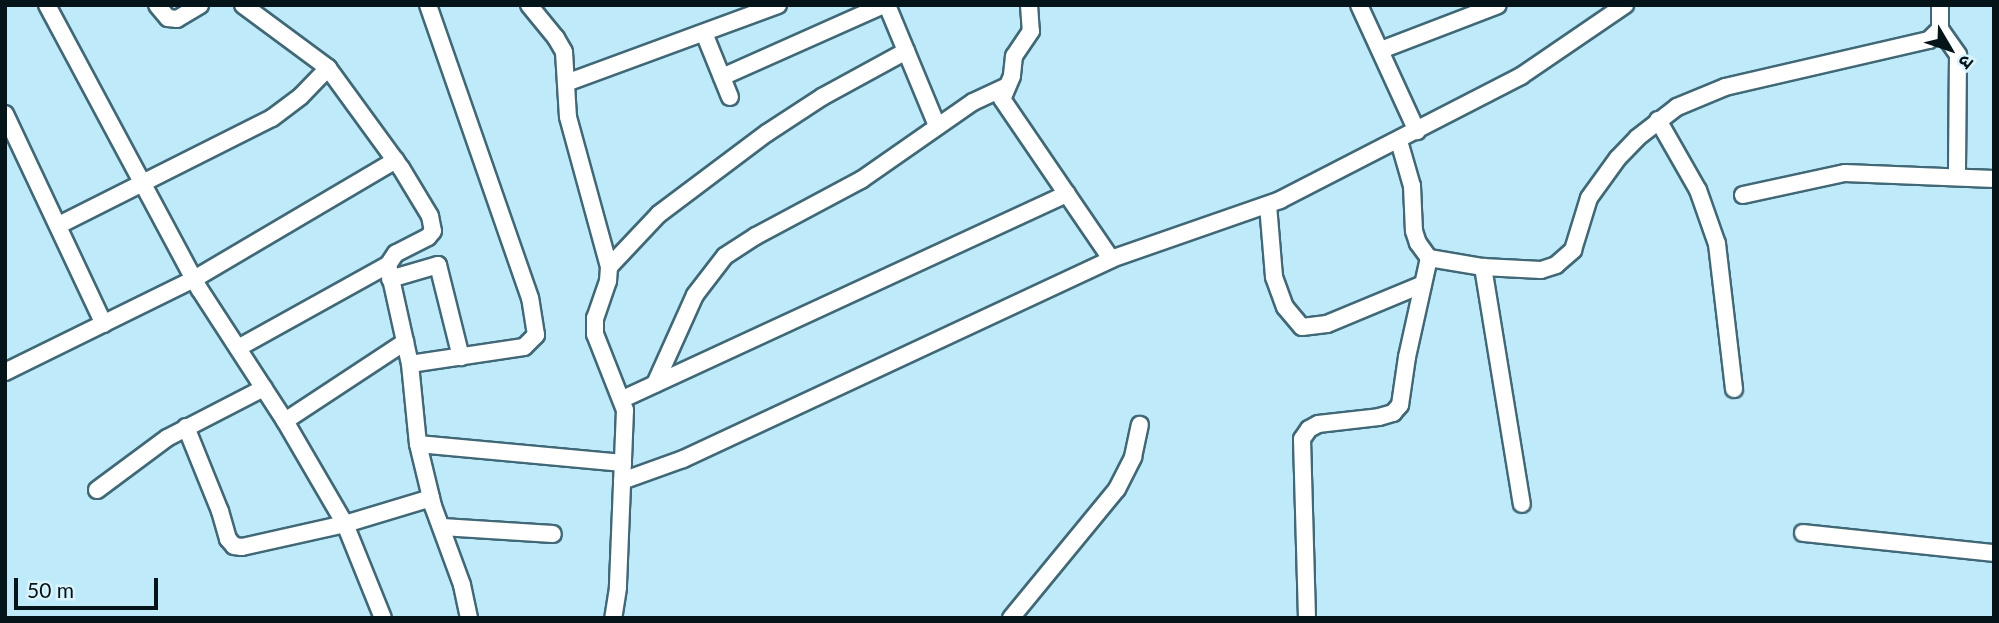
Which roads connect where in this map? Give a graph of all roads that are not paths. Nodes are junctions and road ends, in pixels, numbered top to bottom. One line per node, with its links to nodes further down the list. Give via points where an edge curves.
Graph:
1 (47, 5): 33 (street)
2 (157, 5): 3 (street, via 168,19 177,19)
3 (200, 5)
4 (243, 5): 15 (street)
5 (262, 5): 15 (street)
6 (428, 5): 48 (street, via 536,325 536,335 524,347)
7 (529, 5): 22 (street, via 564,52)
8 (778, 5): 17 (street)
9 (886, 5): 19 (street); 21 (street)
10 (1029, 5): 23 (street, via 1031,31 1014,56 1012,76)
11 (1359, 5): 18 (street)
12 (1498, 5): 18 (street)
13 (1940, 5): 16 (street)
14 (1617, 8): 28 (street, via 1521,76)
15 (265, 23): 20 (street)
16 (1940, 29): 26 (street, via 1929,40 1726,87 1690,100); 31 (street, via 1958,55)
17 (704, 33): 21 (street); 22 (street)
18 (1381, 50): 28 (street)
19 (906, 51): 27 (street); 40 (street, via 776,127 659,214)
20 (328, 68): 30 (street); 33 (street, via 272,118)
21 (722, 77): 24 (street)
22 (566, 83): 40 (street, via 568,117)
23 (1005, 87): 27 (street, via 985,94); 34 (street, via 1002,99 1006,107)
24 (730, 97)
25 (5, 114): 37 (street)
26 (1658, 120): 41 (street, via 1602,177 1566,259 1541,270); 53 (street, via 1698,190 1717,244)
27 (937, 126): 51 (street, via 861,180 725,256 695,295)
28 (1417, 131): 29 (street)
29 (1399, 141): 36 (street); 38 (street, via 1412,186 1414,231)
30 (396, 160): 42 (street, via 433,225 428,237 396,253); 43 (street)
31 (1957, 176): 32 (street); 35 (street, via 1845,173)
32 (1994, 179)
33 (141, 182): 37 (street); 43 (street)
34 (1068, 194): 39 (street); 51 (street)
35 (1743, 195)
36 (1268, 205): 39 (street); 44 (street, via 1274,277 1285,307 1302,327 1327,324)
37 (60, 225): 45 (street)
38 (1429, 258): 41 (street); 44 (street)
39 (1111, 259): 60 (street, via 683,459)
40 (609, 267): 54 (street, via 594,334)
41 (1483, 267): 63 (street)
42 (389, 272): 46 (street); 47 (street); 48 (street, via 438,265)
43 (194, 279): 45 (street); 47 (street)
44 (1423, 284): 73 (street, via 1400,405 1379,417 1318,424 1302,439)
45 (104, 324): 50 (street)
46 (405, 342): 49 (street); 55 (street)
47 (238, 348): 52 (street)
48 (461, 357): 49 (street)
49 (410, 364): 58 (street)
50 (5, 372)
51 (655, 384): 54 (street)
52 (264, 388): 55 (street); 57 (street)
53 (1734, 389)
54 (623, 399): 59 (street)
55 (285, 421): 64 (street)
56 (1140, 425): 72 (street, via 1133,457 1117,489)
57 (186, 427): 61 (street); 64 (street, via 234,545)
58 (418, 444): 59 (street); 62 (street)
59 (623, 463): 60 (street)
60 (622, 481): 71 (street)
61 (96, 490)
62 (431, 498): 64 (street); 65 (street)
63 (1522, 504)
64 (345, 524): 69 (street)
65 (442, 527): 67 (street); 70 (street)
66 (1803, 533): 68 (street)
67 (553, 534)
68 (1994, 553)
69 (383, 618)
70 (469, 618)
71 (613, 618)
72 (1011, 618)
73 (1307, 618)

